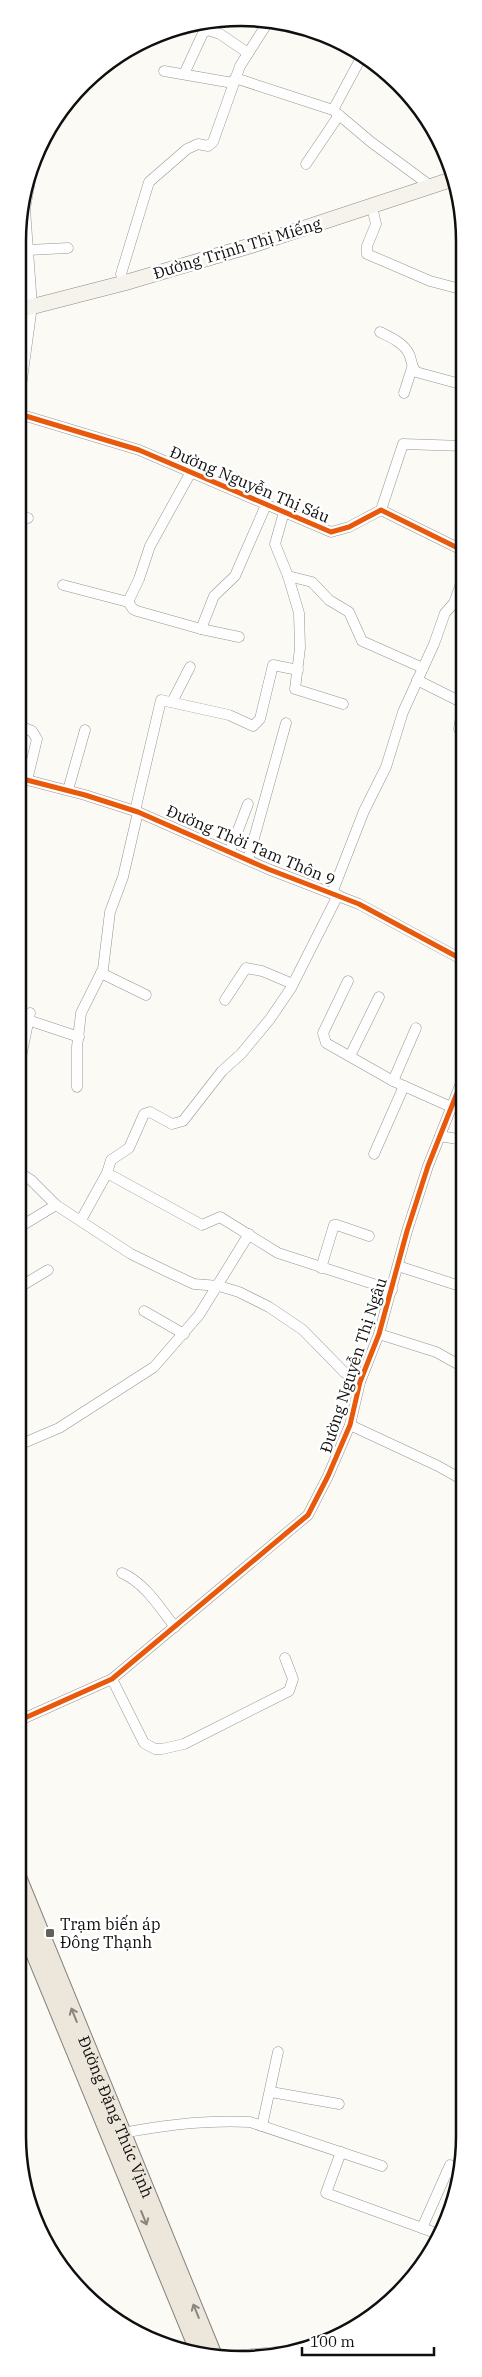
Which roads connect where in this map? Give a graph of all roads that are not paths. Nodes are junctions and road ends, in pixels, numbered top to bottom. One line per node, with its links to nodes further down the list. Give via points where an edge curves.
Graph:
1 (265, 28): 2 (street)
2 (248, 53): 5 (street, via 220,34 208,30 203,33); 6 (street)
3 (359, 62): 7 (street)
4 (164, 71): 5 (street)
5 (184, 74): 6 (street)
6 (234, 81): 7 (street); 15 (street, via 213,142 208,146 198,144 187,149 149,182 121,274)
7 (336, 113): 8 (street); 10 (street)
8 (306, 164)
9 (447, 181): 10 (main road, Đường Trịnh Thị Miếng)
10 (432, 187): 11 (main road, Đường Trịnh Thị Miếng)
11 (372, 207): 15 (main road, Đường Trịnh Thị Miếng); 16 (street, via 376,224 367,254 430,282)
12 (27, 232): 14 (street)
13 (68, 248): 14 (street)
14 (28, 250): 17 (street)
15 (124, 283): 17 (main road, Đường Trịnh Thị Miếng)
16 (456, 288)
17 (26, 308)
18 (380, 332): 19 (street, via 405,348)
19 (412, 368): 20 (street, via 416,372); 21 (street)
20 (456, 382)
21 (404, 393)
22 (26, 416): 24 (street, Đường Nguyễn Thị Sáu, via 138,450)
23 (456, 446): 26 (street, via 403,444)
24 (191, 472): 25 (street, Đường Nguyễn Thị Sáu); 32 (street, via 150,546)
25 (266, 505): 27 (street, Đường Nguyễn Thị Sáu); 33 (street, via 235,576 214,596)
26 (381, 510): 27 (street, Đường Nguyễn Thị Sáu, via 332,532); 28 (street)
27 (284, 512): 29 (street, via 275,544)
28 (456, 547)
29 (288, 576): 36 (street, via 312,582 330,600 349,612 362,641); 37 (street, via 299,613)
30 (63, 585): 32 (street)
31 (456, 597): 36 (street, via 445,612)
32 (128, 602): 33 (street, via 137,611)
33 (201, 629): 34 (street)
34 (239, 637)
35 (190, 666): 40 (street)
36 (423, 668): 38 (street)
37 (298, 670): 40 (street, via 273,665 260,719 253,726 228,715); 41 (street, via 295,689)
38 (417, 680): 39 (street); 52 (street, via 386,767 364,811)
39 (456, 700)
40 (172, 702): 49 (street, via 161,700)
41 (343, 704)
42 (286, 723): 51 (street)
43 (26, 728): 45 (street, via 32,730 37,738)
44 (85, 730): 47 (street)
45 (26, 770)
46 (26, 780): 47 (street, Đường Thời Tam Thôn 9)
47 (68, 790): 49 (street, Đường Thời Tam Thôn 9)
48 (248, 804): 50 (street)
49 (136, 811): 50 (street, Đường Thời Tam Thôn 9); 54 (street, via 123,877 110,912)
50 (230, 851): 51 (street, Đường Thời Tam Thôn 9)
51 (248, 860): 52 (street, Đường Thời Tam Thôn 9)
52 (335, 894): 53 (street, Đường Thời Tam Thôn 9); 56 (street)
53 (456, 956)
54 (101, 973): 57 (street); 62 (street, via 81,1013)
55 (348, 981): 63 (street, via 323,1033 326,1043)
56 (293, 984): 59 (street, via 262,970 246,968); 72 (street, via 270,1019 222,1071 183,1121 172,1124 147,1112 133,1143 111,1160)
57 (146, 995)
58 (379, 997): 63 (street)
59 (225, 1000)
60 (416, 1028): 64 (street)
61 (26, 1030): 62 (street, via 29,1016)
62 (78, 1037): 66 (street)
63 (350, 1056): 64 (street)
64 (393, 1081): 65 (street)
65 (404, 1086): 68 (street); 71 (street)
66 (77, 1087)
67 (456, 1095): 68 (street, Đường Nguyễn Thị Ngâu)
68 (451, 1107): 69 (street, Đường Nguyễn Thị Ngâu)
69 (440, 1136): 70 (street); 79 (street, Đường Nguyễn Thị Ngâu)
70 (456, 1139)
71 (374, 1154)
72 (107, 1173): 75 (street); 77 (street, via 202,1225 220,1217)
73 (26, 1177): 74 (street)
74 (56, 1205): 75 (street); 76 (street)
75 (81, 1220): 84 (street, via 131,1254 166,1271 194,1284)
76 (26, 1223)
77 (249, 1234): 80 (street, via 278,1253); 84 (street)
78 (369, 1236): 80 (street, via 334,1225)
79 (398, 1266): 83 (street); 85 (street, Đường Nguyễn Thị Ngâu)
80 (321, 1268): 85 (street)
81 (48, 1270): 82 (street)
82 (26, 1283)
83 (456, 1285)
84 (219, 1286): 87 (street); 90 (street, via 269,1307 303,1330 344,1372)
85 (392, 1290): 88 (street, Đường Nguyễn Thị Ngâu)
86 (144, 1310): 87 (street)
87 (184, 1334): 92 (street, via 154,1367 58,1428)
88 (379, 1334): 89 (street, via 436,1352); 90 (street, Đường Nguyễn Thị Ngâu)
89 (456, 1363)
90 (360, 1382): 91 (street, Đường Nguyễn Thị Ngâu)
91 (350, 1425): 93 (street); 95 (street, Đường Nguyễn Thị Ngâu, via 308,1515)
92 (26, 1442)
93 (456, 1476)
94 (122, 1573): 95 (street, via 134,1578 150,1593)
95 (175, 1627): 97 (street, Đường Nguyễn Thị Ngâu)
96 (286, 1658): 97 (street, via 293,1679 288,1691 184,1744 162,1749 144,1743)
97 (112, 1680): 98 (street, Đường Nguyễn Thị Ngâu)
98 (26, 1718)
99 (26, 1897): 105 (main road, Đường Đặng Thúc Vịnh, one-way to 99)
100 (26, 1933): 111 (main road, Đường Đặng Thúc Vịnh, one-way to 111)
101 (278, 2052): 102 (street)
102 (271, 2092): 103 (street); 104 (street)
103 (339, 2104)
104 (262, 2126): 105 (street, via 230,2121); 106 (street)
105 (123, 2133): 112 (main road, Đường Đặng Thúc Vịnh, one-way to 105)
106 (341, 2152): 107 (street); 109 (street, via 326,2192)
107 (382, 2166)
108 (453, 2172): 109 (street, via 449,2169)
109 (422, 2228): 110 (street)
110 (433, 2232)
111 (197, 2346)
112 (211, 2349)

